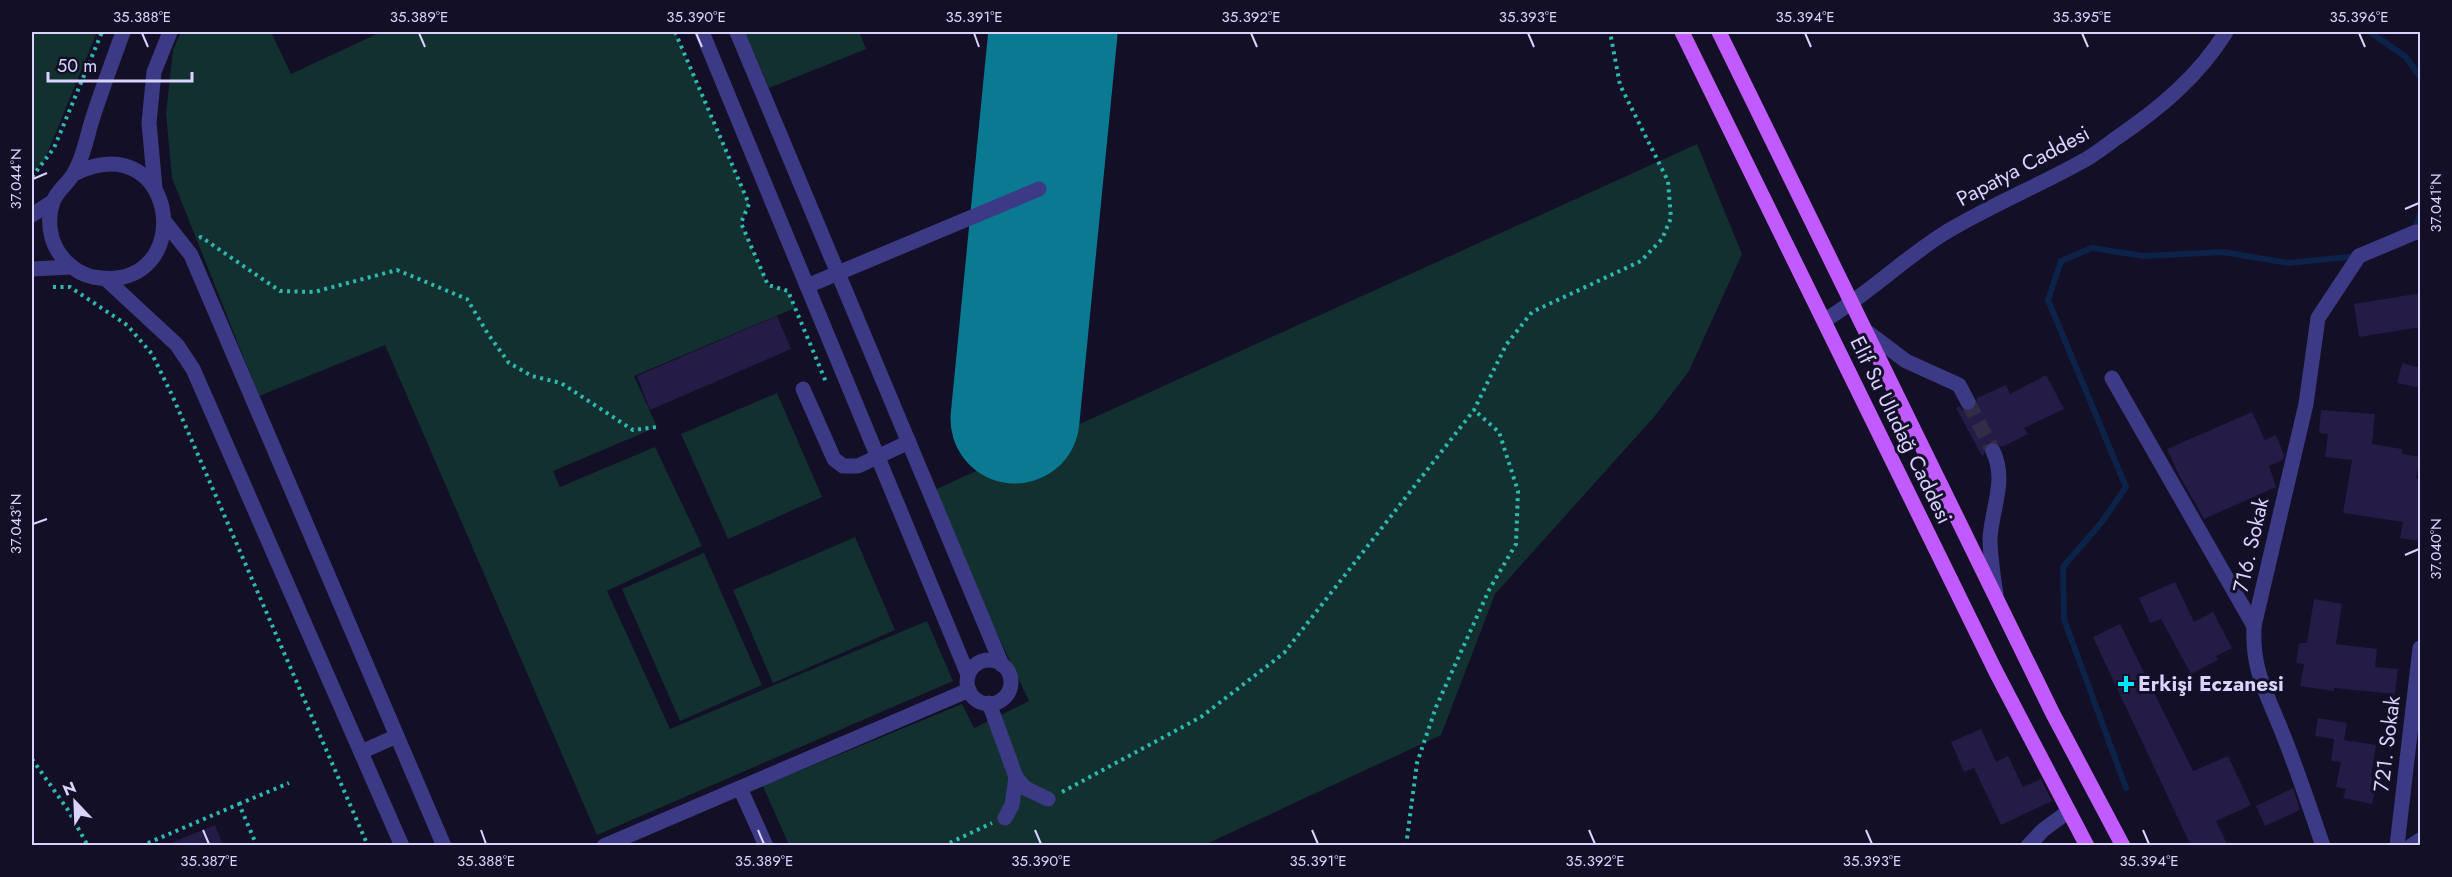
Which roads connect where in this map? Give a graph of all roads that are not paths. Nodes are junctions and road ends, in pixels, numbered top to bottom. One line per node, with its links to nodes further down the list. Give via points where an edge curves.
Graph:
1 (123, 32): 8 (street)
2 (170, 32): 9 (street, via 154,72 149,123)
3 (702, 32): 19 (street)
4 (737, 32): 17 (street)
5 (1682, 32): 21 (main road, Elif Su Uludağ Caddesi)
6 (1719, 32): 20 (main road, Elif Su Uludağ Caddesi)
7 (2226, 32): 20 (street, Papatya Caddesi, via 2211,56 2182,87 2140,122 2084,161 1942,235)
8 (74, 174): 9 (street, via 108,163 126,166); 11 (street)
9 (155, 188): 13 (street, via 163,204)
10 (1039, 189): 17 (street)
11 (52, 202): 12 (street); 15 (street, via 52,238)
12 (32, 215)
13 (165, 222): 18 (street, via 154,256 141,268); 35 (street, via 195,266)
14 (2421, 233): 30 (street, 716. Sokak, via 2359,256 2318,318 2304,413)
15 (72, 267): 16 (street); 18 (street, via 88,276)
16 (32, 270)
17 (839, 273): 19 (street); 26 (street)
18 (106, 279): 36 (street, via 177,345 193,369)
19 (807, 286): 28 (street)
20 (1853, 303): 21 (street, Papatya Caddesi); 22 (main road, Elif Su Uludağ Caddesi)
21 (1825, 321): 40 (main road, Elif Su Uludağ Caddesi)
22 (1866, 331): 25 (street, via 1906,361 1959,386); 29 (main road, Elif Su Uludağ Caddesi)
23 (2112, 378): 30 (street)
24 (803, 389): 28 (street, via 834,459 843,466 858,466)
25 (1968, 402)
26 (909, 442): 28 (street); 32 (street)
27 (1993, 451): 29 (street, via 2000,465 1990,543)
28 (877, 455): 33 (street)
29 (1996, 597): 49 (main road, Elif Su Uludağ Caddesi)
30 (2254, 626): 50 (street, 716. Sokak, via 2253,652 2259,676)
31 (2421, 648): 51 (street, 721. Sokak)
32 (1002, 665): 33 (street, via 983,661 972,669); 34 (street, via 1010,676 1010,689 1000,701)
33 (968, 682): 34 (street, via 978,701); 38 (street)
34 (989, 704): 37 (street)
35 (397, 736): 36 (street); 44 (street)
36 (361, 752): 43 (street)
37 (1016, 777): 39 (street, via 1025,788); 41 (street, via 1012,806)
38 (740, 788): 45 (street); 46 (street)
39 (1048, 799)
40 (2069, 811): 47 (street); 48 (main road, Elif Su Uludağ Caddesi)
41 (1005, 818)
42 (2421, 840): 52 (street)
43 (402, 846)
44 (444, 846)
45 (604, 846)
46 (766, 846)
47 (2028, 846)
48 (2087, 846)
49 (2123, 846)
50 (2323, 846)
51 (2397, 846)
52 (2411, 846)

